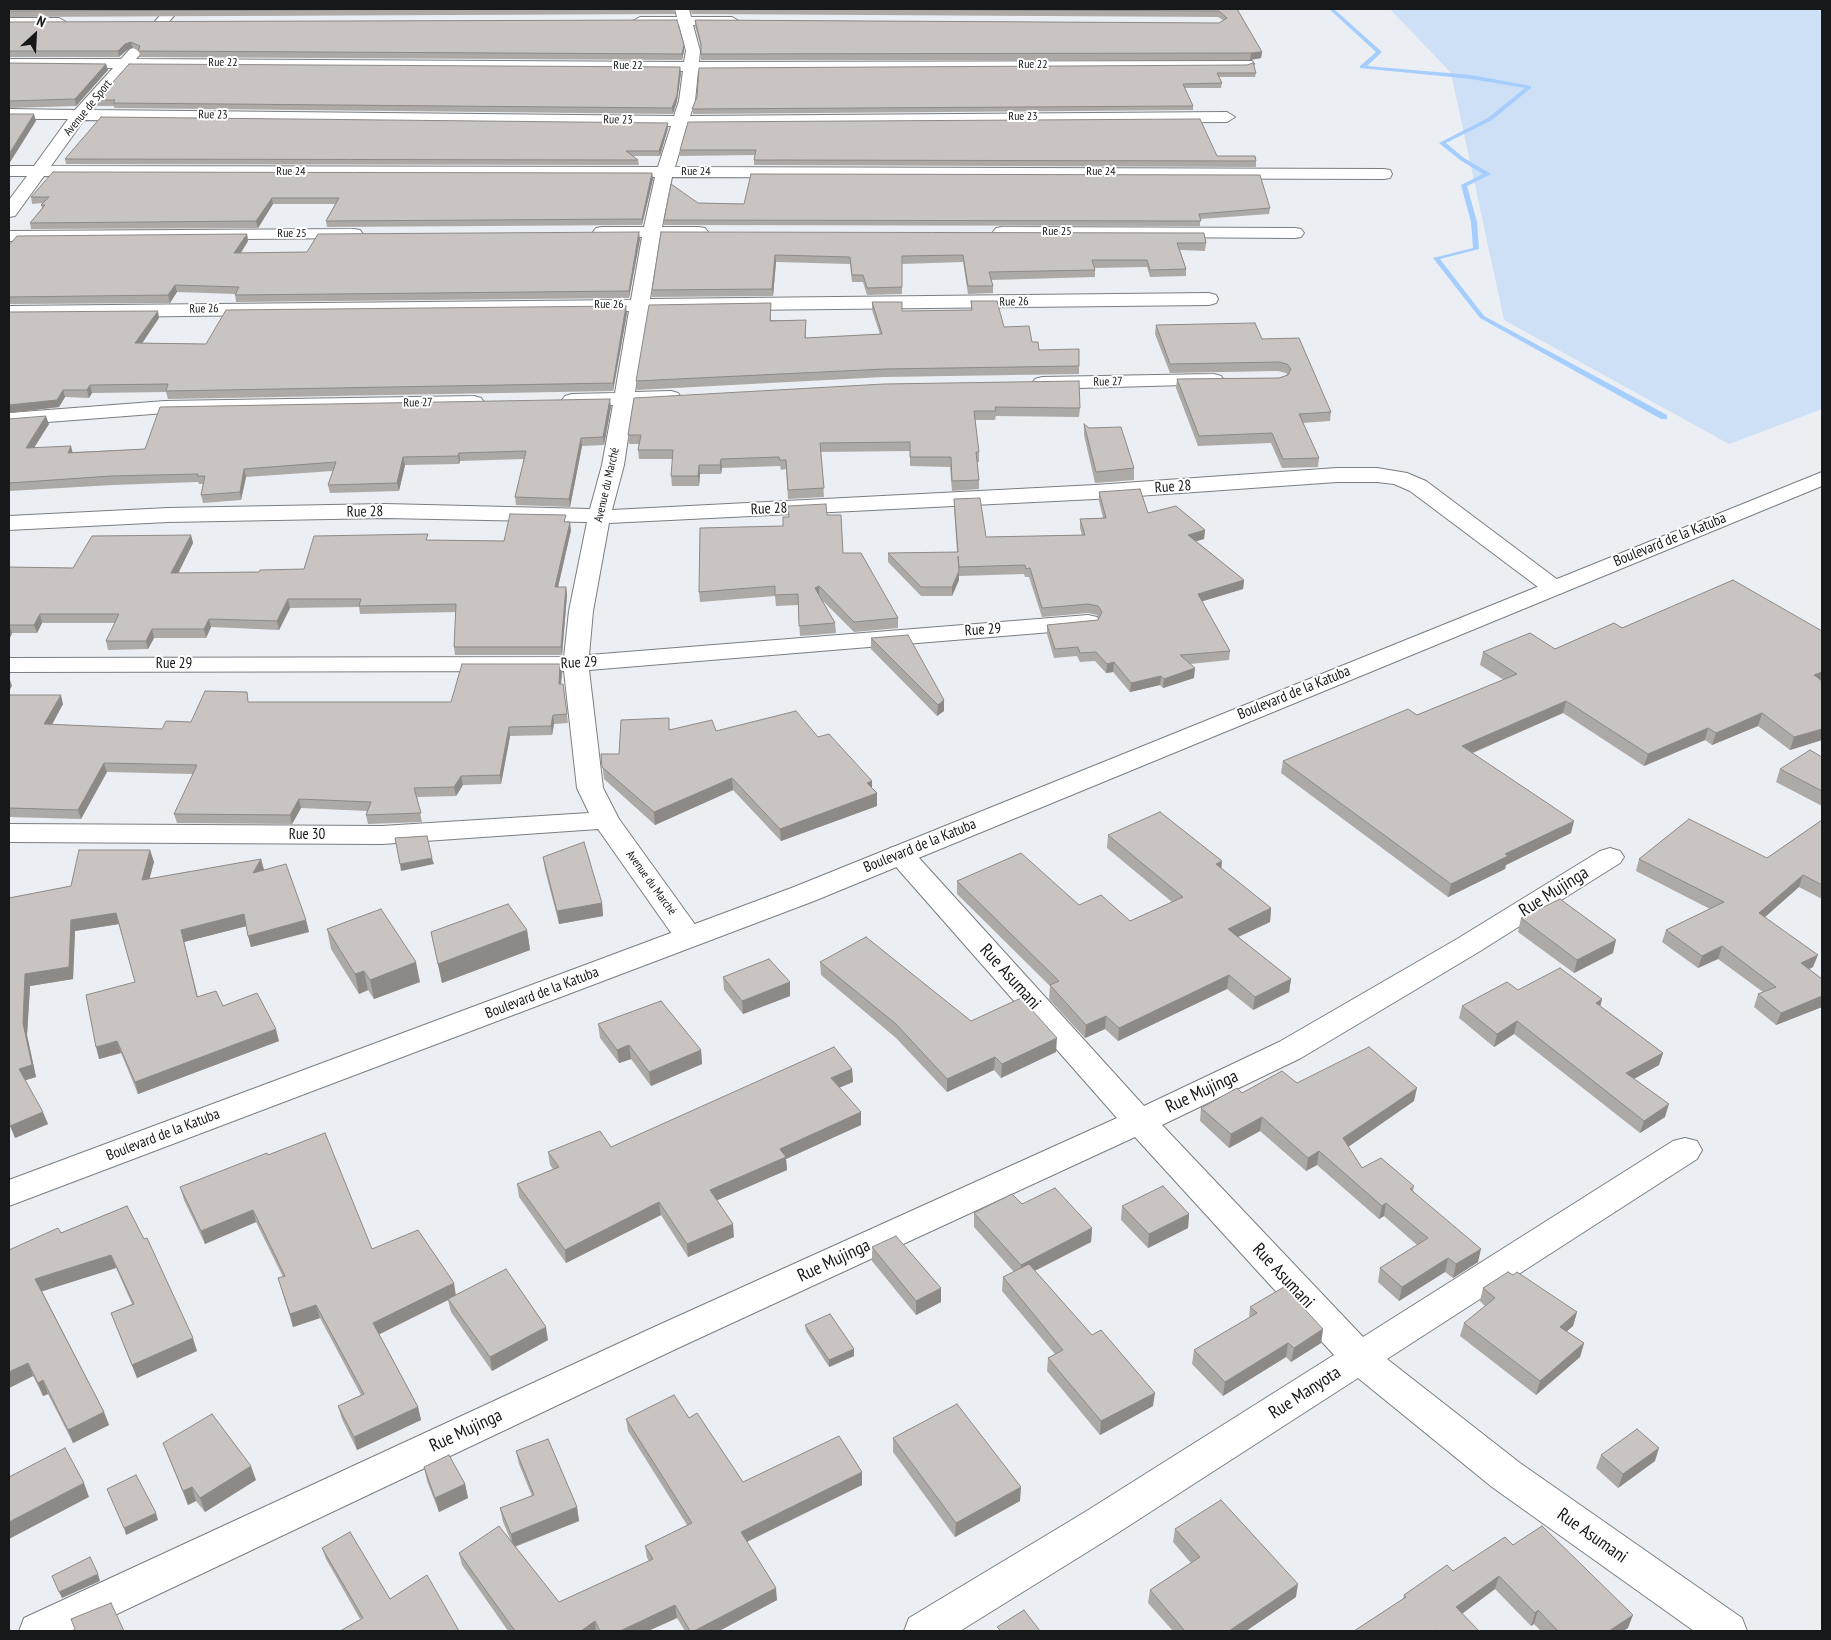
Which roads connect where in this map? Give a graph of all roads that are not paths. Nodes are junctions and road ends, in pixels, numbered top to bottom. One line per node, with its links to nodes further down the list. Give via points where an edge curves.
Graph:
1 (173, 9): 8 (street, Avenue de Sport)
2 (683, 15): 3 (street); 4 (street); 13 (street, Avenue du Marché, via 693,51)
3 (624, 21)
4 (743, 21)
5 (9, 22): 6 (street)
6 (75, 22)
7 (142, 23): 8 (street)
8 (161, 23): 9 (street); 11 (street, Avenue de Sport)
9 (180, 23)
10 (9, 62): 11 (street, Rue 22)
11 (125, 62): 13 (street, Rue 22); 14 (street, Avenue de Sport)
12 (1247, 64): 13 (street, Rue 22)
13 (690, 67): 17 (street, Avenue du Marché)
14 (81, 113): 15 (street, Rue 23); 17 (street, Rue 23); 19 (street, Avenue de Sport)
15 (9, 114)
16 (1227, 117): 17 (street, Rue 23)
17 (681, 120): 20 (street, Avenue du Marché)
18 (9, 171): 19 (street, Rue 24)
19 (38, 171): 20 (street, Rue 24); 22 (street, Avenue de Sport)
20 (665, 172): 21 (street, Rue 24); 24 (street, Avenue du Marché)
21 (1384, 174)
22 (9, 212)
23 (583, 232): 24 (street)
24 (652, 232): 25 (street); 31 (street, Avenue du Marché)
25 (712, 232)
26 (989, 232): 27 (street, Rue 25)
27 (1296, 233)
28 (375, 234): 29 (street, Rue 25)
29 (9, 236)
30 (1209, 299): 31 (street, Rue 26)
31 (640, 304): 32 (street, Rue 26); 36 (street, Avenue du Marché)
32 (9, 312)
33 (1230, 380): 34 (street, Rue 27)
34 (1018, 383)
35 (695, 396): 36 (street)
36 (625, 399): 37 (street); 41 (street, Avenue du Marché)
37 (557, 400)
38 (498, 401): 39 (street, Rue 27, via 165,407)
39 (9, 419)
40 (1822, 478): 43 (street, Boulevard de la Katuba)
41 (600, 517): 42 (street, Rue 28, via 384,511 168,515); 43 (street, Rue 28, via 1377,475 1399,478 1418,486); 45 (street, Avenue du Marché, via 581,610)
42 (9, 523)
43 (1554, 588): 49 (street, Boulevard de la Katuba)
44 (1088, 622): 45 (street, Rue 29)
45 (576, 664): 46 (street, Rue 29); 47 (street, Avenue du Marché, via 590,788)
46 (9, 665)
47 (606, 820): 48 (street, Rue 30, via 382,835); 51 (street, Avenue du Marché)
48 (9, 833)
49 (900, 854): 51 (street, Boulevard de la Katuba); 52 (street, Rue Asumani)
50 (1610, 857): 52 (street, Rue Mujinga, via 1290,1050)
51 (690, 937): 54 (street, Boulevard de la Katuba)
52 (1139, 1121): 55 (street, Rue Asumani); 56 (street, Rue Mujinga, via 665,1338)
53 (1685, 1150): 55 (street, Rue Manyota)
54 (9, 1193)
55 (1360, 1358): 57 (street, Rue Manyota); 58 (street, Rue Asumani, via 1506,1475)
56 (39, 1631)
57 (924, 1631)
58 (1727, 1631)

